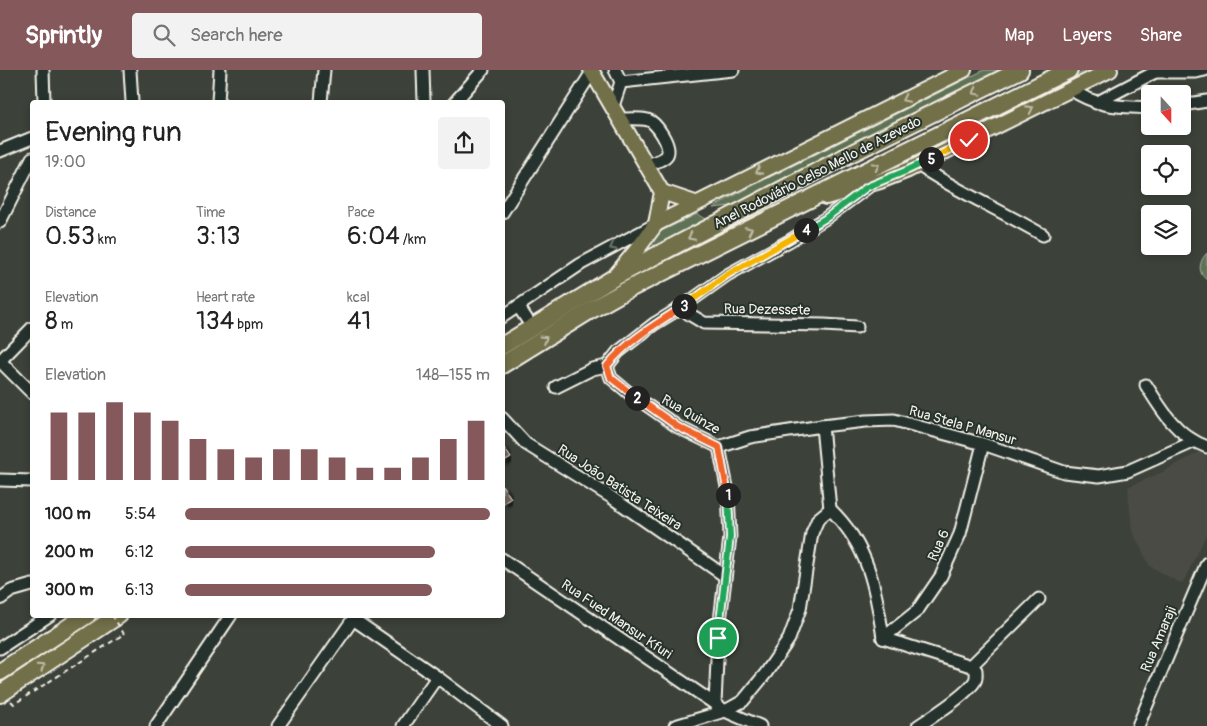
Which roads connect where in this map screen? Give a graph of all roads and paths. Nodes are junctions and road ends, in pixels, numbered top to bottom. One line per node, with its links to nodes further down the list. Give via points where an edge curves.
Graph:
1 (43, 70): 18 (street)
2 (130, 70): 19 (street)
3 (220, 70): 20 (street)
4 (324, 70): 21 (street)
5 (423, 70): 22 (street)
6 (483, 70): 23 (street)
7 (615, 70): 16 (street)
8 (734, 70): 16 (street)
9 (964, 70): 37 (main road, Anel Rodoviário Celso Mello de Azevedo, one-way to 37)
10 (1020, 70): 43 (highway, Anel Rodoviário Celso Mello de Azevedo, one-way to 43)
11 (1068, 70): 38 (highway, Anel Rodoviário Celso Mello de Azevedo, one-way to 11)
12 (1110, 70): 17 (main road, Anel Rodoviário Celso Mello de Azevedo)
13 (1205, 70): 15 (street)
14 (591, 71): 27 (main road); 39 (street)
15 (1157, 71): 25 (street)
16 (621, 82): 27 (street)
17 (1070, 89): 25 (street); 34 (main road, Anel Rodoviário Celso Mello de Azevedo, one-way to 17)
18 (44, 100)
19 (132, 100)
20 (218, 100)
21 (321, 100)
22 (424, 100)
23 (458, 100)
24 (1207, 102): 26 (street)
25 (1096, 103): 28 (street)
26 (1191, 104)
27 (613, 106): 29 (main road)
28 (1141, 107)
29 (620, 119): 33 (main road); 33 (street, via 647,120 660,131 668,154)
30 (30, 139): 31 (street)
31 (0, 151)
32 (30, 162): 40 (street)
33 (646, 165): 36 (main road)
34 (918, 165): 35 (main road, Anel Rodoviário Celso Mello de Azevedo); 42 (street)
35 (880, 181): 38 (main road, Anel Rodoviário Celso Mello de Azevedo); 45 (street, via 826,218 727,275)
36 (662, 192): 37 (main road); 41 (main road)
37 (695, 203): 41 (main road, Anel Rodoviário Celso Mello de Azevedo)
38 (801, 204): 52 (highway, Anel Rodoviário Celso Mello de Azevedo, one-way to 38, via 622,292)
39 (505, 208)
40 (0, 222)
41 (656, 224): 43 (main road, Anel Rodoviário Celso Mello de Azevedo); 44 (street, one-way to 44, via 581,264)
42 (1043, 235)
43 (615, 276): 47 (highway, Anel Rodoviário Celso Mello de Azevedo)
44 (518, 306): 46 (street); 47 (street)
45 (682, 307): 48 (street, Rua Dezessete, via 704,323); 53 (street, via 618,352)
46 (505, 315)
47 (532, 327): 50 (highway, Anel Rodoviário Celso Mello de Azevedo)
48 (857, 328)
49 (30, 330): 51 (street)
50 (505, 344)
51 (0, 361): 56 (street)
52 (505, 363)
53 (607, 366): 55 (street, via 592,369); 61 (street, Rua Quinze, via 611,378 628,392 678,427)
54 (1146, 385): 59 (street, via 1169,420)
55 (556, 387)
56 (30, 391)
57 (505, 421): 68 (street, Rua João Batista Teixeira, via 526,444 611,497)
58 (822, 426): 60 (street, Rua Stela P Mansur, via 894,420); 61 (street, Rua Stela P Mansur, via 750,437); 65 (street)
59 (1193, 442): 60 (street, Rua Stela P Mansur, via 1128,471 1099,476 1064,472); 62 (street)
60 (983, 444): 79 (street, Rua 6, via 960,534 941,576 917,611)
61 (719, 447): 68 (street, via 728,492 730,537)
62 (1207, 447)
63 (0, 480): 64 (street)
64 (30, 481)
65 (830, 509): 79 (street, via 857,541 872,575); 86 (street, via 818,518 812,533 800,609 789,639 743,701)
66 (505, 561): 86 (street, Rua Fued Mansur Kfuri)
67 (1207, 563): 94 (street, Rua Amaraji)
68 (725, 576): 86 (street, via 718,638)
69 (30, 585): 70 (street)
70 (0, 599)
71 (1039, 599): 81 (street)
72 (82, 618): 82 (highway)
73 (114, 618): 85 (path, bridge, via 124,634)
74 (114, 618): 84 (highway, one-way to 74)
75 (229, 618): 87 (street)
76 (353, 618): 88 (street)
77 (355, 618): 83 (street)
78 (39, 619): 80 (street)
79 (883, 638): 81 (street)
80 (0, 648)
81 (971, 666): 93 (street, via 976,670 974,683)
82 (0, 672)
83 (437, 677): 89 (street); 90 (street)
84 (0, 694)
85 (14, 704)
86 (720, 707): 91 (street); 92 (street, Rua Fued Mansur Kfuri)
87 (158, 725)
88 (278, 726)
89 (403, 726)
90 (502, 726)
91 (675, 726)
92 (760, 726)
93 (918, 726)
94 (1138, 726)

